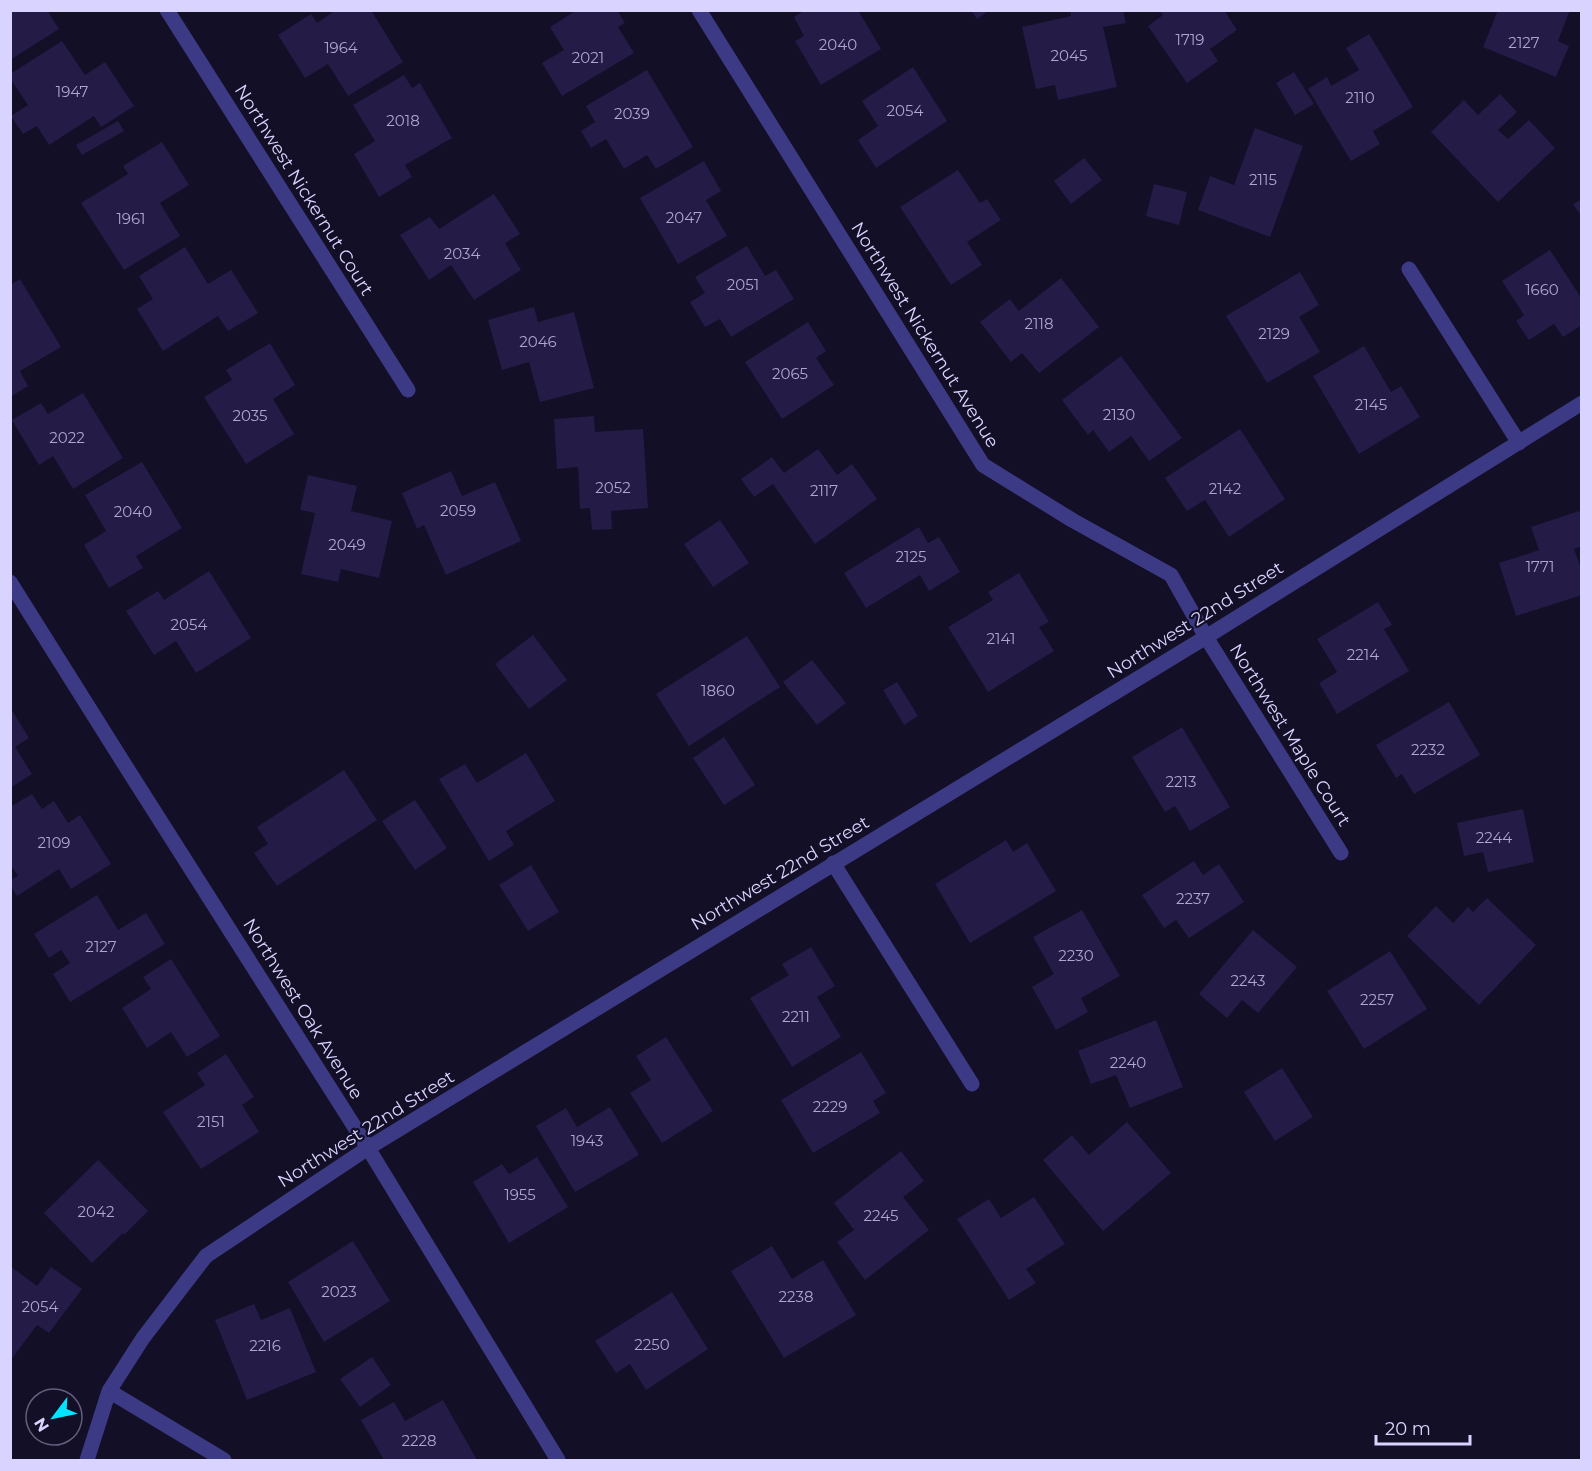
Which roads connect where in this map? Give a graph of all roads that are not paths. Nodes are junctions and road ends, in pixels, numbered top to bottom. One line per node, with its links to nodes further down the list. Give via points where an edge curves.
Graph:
1 (167, 10): 4 (street, Northwest Nickernut Court)
2 (699, 10): 8 (street, Northwest Nickernut Avenue, via 983,465 1171,575)
3 (1409, 269): 6 (street)
4 (408, 390)
5 (1581, 404): 6 (street, Northwest 22nd Street)
6 (1519, 443): 8 (street, Northwest 22nd Street)
7 (10, 582): 12 (street, Northwest Oak Avenue)
8 (1206, 637): 9 (street, Northwest Maple Court); 10 (street, Northwest 22nd Street)
9 (1341, 853)
10 (833, 863): 11 (street); 12 (street, Northwest 22nd Street)
11 (972, 1084)
12 (368, 1148): 13 (street, Northwest 22nd Street, via 207,1256 143,1338); 16 (street, Northwest Oak Avenue)
13 (109, 1391): 14 (street, Northwest 22nd Street); 15 (street)
14 (87, 1461)
15 (224, 1461)
16 (558, 1461)

